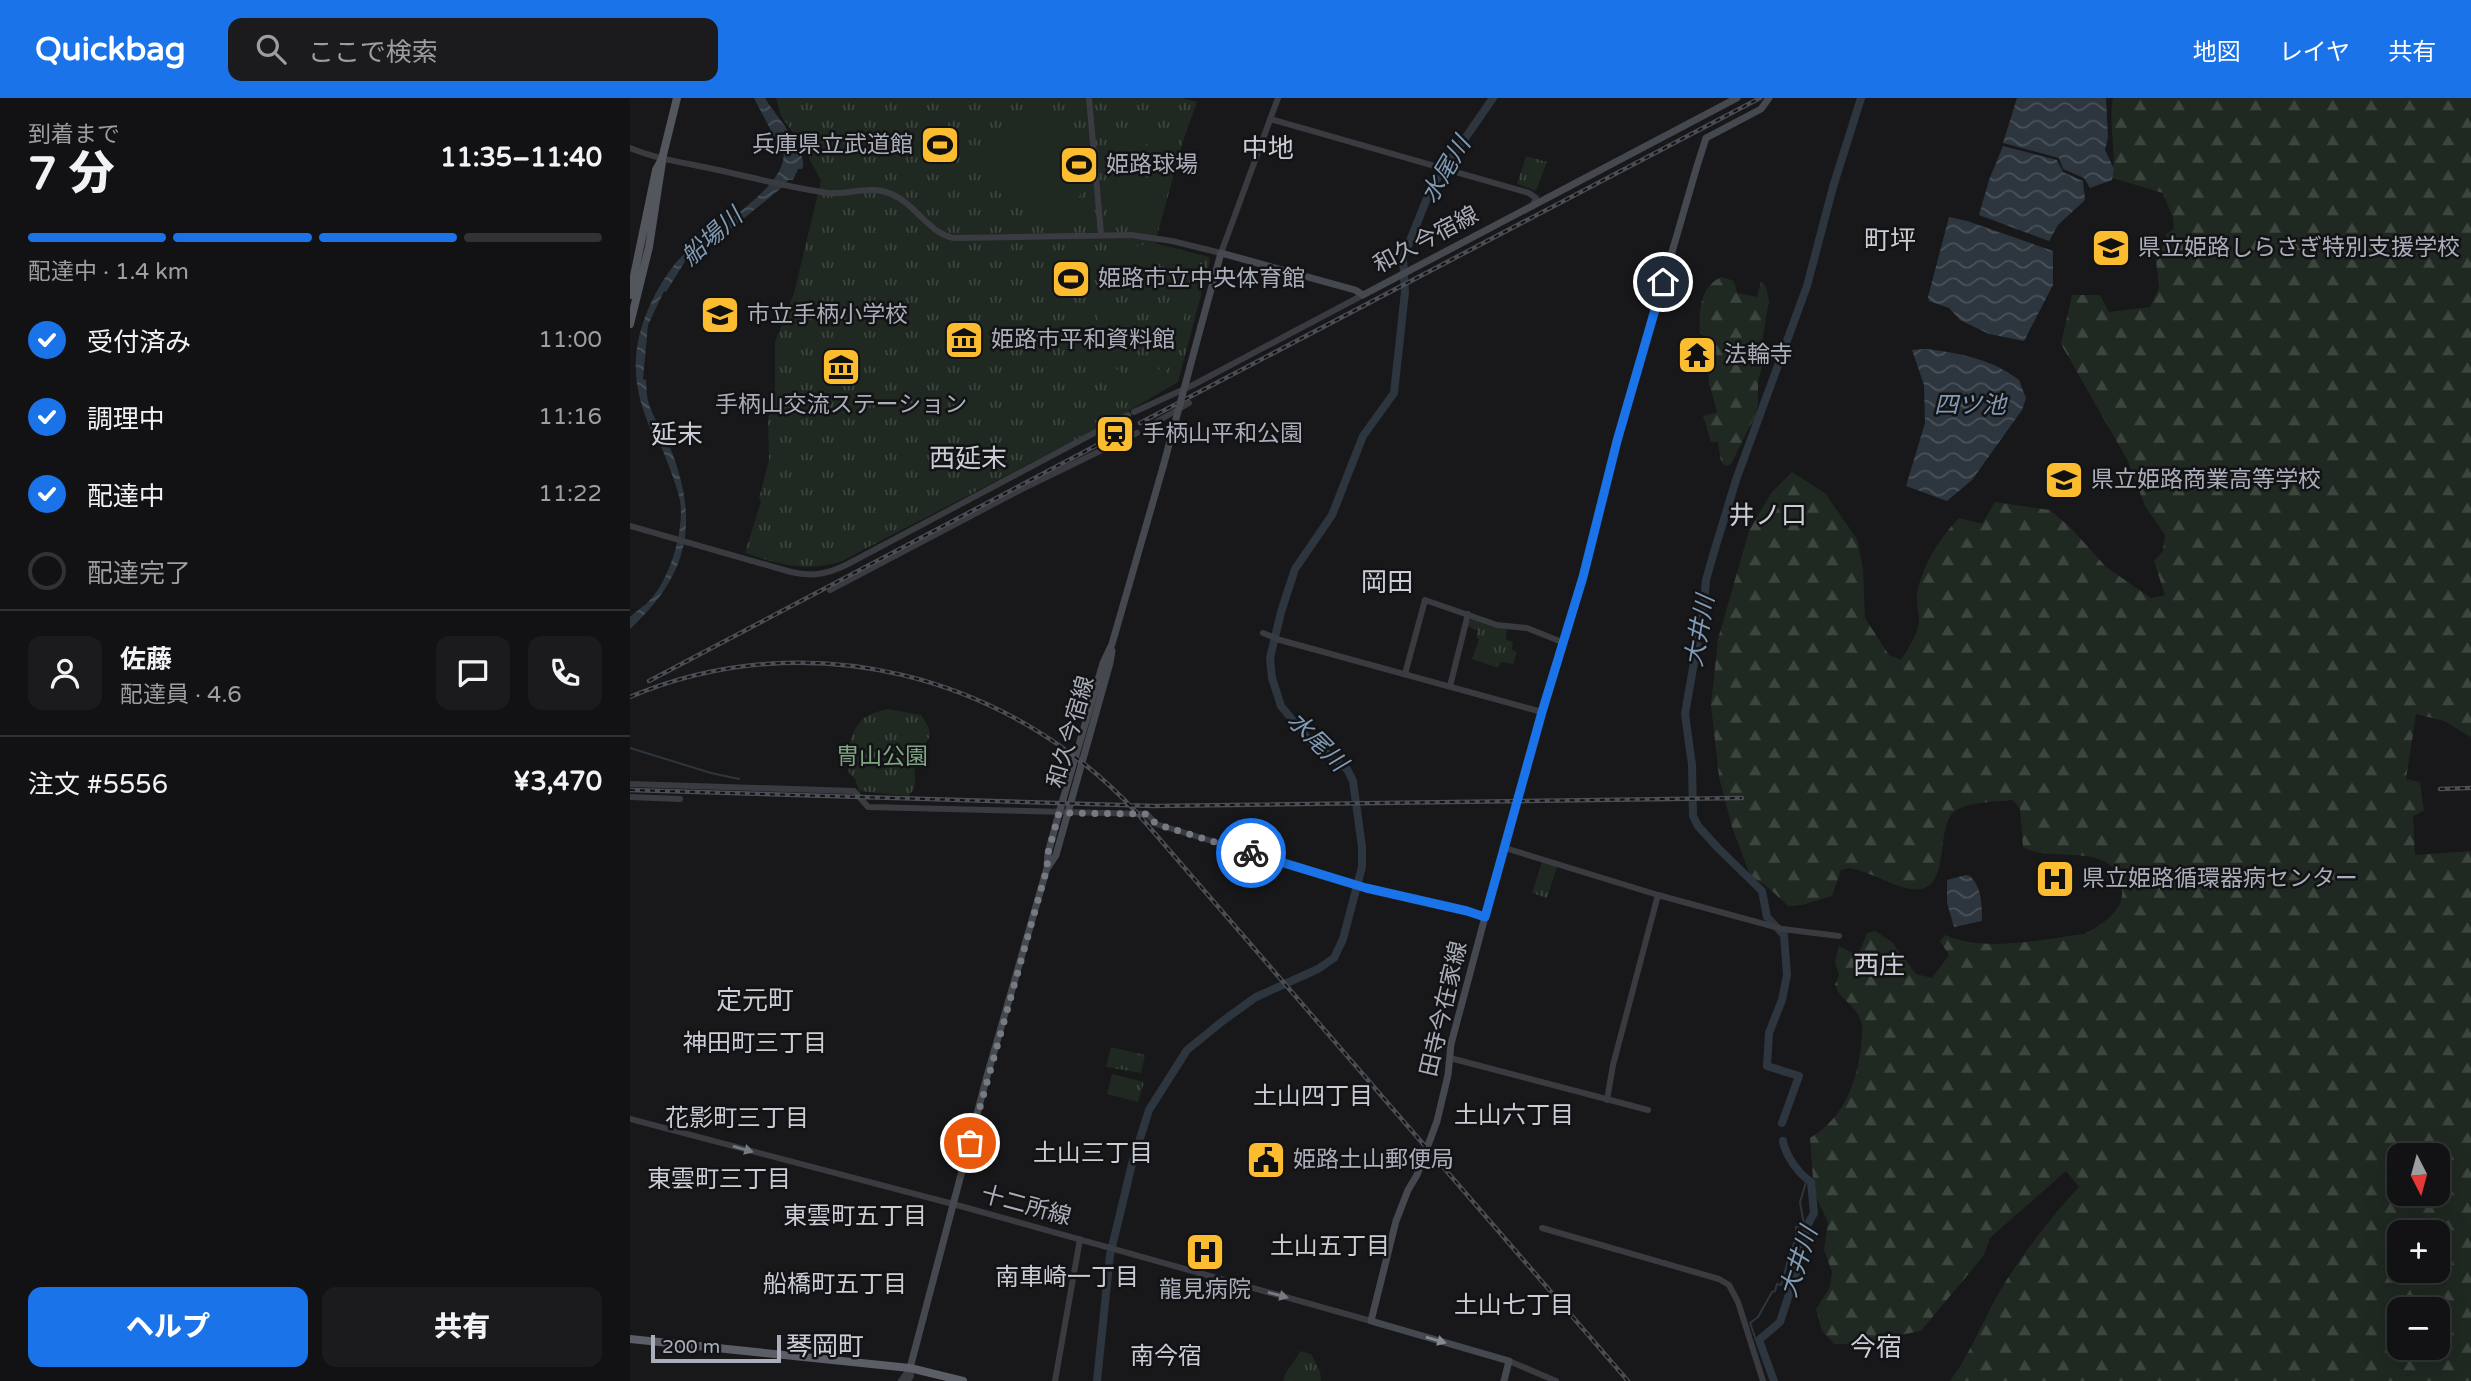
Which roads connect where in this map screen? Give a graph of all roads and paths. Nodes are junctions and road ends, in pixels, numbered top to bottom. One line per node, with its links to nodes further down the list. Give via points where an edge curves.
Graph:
1 (677, 98): 8 (main road)
2 (1089, 98): 10 (street)
3 (1278, 98): 6 (street)
4 (1737, 98): 9 (main road, 和久今宿線)
5 (1769, 98): 22 (main road, 田寺今在家線, via 1761,109 1706,138)
6 (1270, 119): 9 (street, via 1529,193 1535,198); 11 (street)
7 (630, 148): 8 (street)
8 (662, 159): 10 (street, via 832,193 888,193 953,238); 12 (main road); 14 (main road, via 649,247)
9 (1533, 205): 13 (main road, 和久今宿線)
10 (1101, 234): 11 (street, via 1157,238)
11 (1222, 253): 13 (main road, 和久今宿線); 23 (main road, 和久今宿線, bridge)
12 (630, 295)
13 (1363, 295): 18 (street, via 829,573 800,574)
14 (630, 324)
15 (1189, 403): 16 (street)
16 (1148, 427)
17 (1138, 433): 19 (street)
18 (630, 526)
19 (830, 590)
20 (1468, 614): 22 (street); 24 (street, via 1425,600); 25 (street)
21 (1264, 633): 24 (street)
22 (1562, 642): 26 (main road, 田寺今在家線)
23 (1112, 644): 30 (main road, 和久今宿線); 31 (main road, 和久今宿線)
24 (1405, 674): 25 (street)
25 (1450, 686): 26 (street)
26 (1542, 712): 32 (main road, 田寺今在家線)
27 (630, 784): 30 (street, via 854,792 868,807)
28 (630, 797): 29 (street)
29 (680, 799)
30 (1059, 813): 31 (street); 33 (main road, 和久今宿線)
31 (1068, 813): 33 (main road, 和久今宿線, via 1056,855); 35 (street, via 1147,814 1156,824 1366,888)
32 (1504, 848): 34 (street); 35 (main road, 田寺今在家線)
33 (1047, 868): 41 (main road, 和久今宿線)
34 (1658, 895): 36 (street, via 1782,929); 38 (street)
35 (1485, 917): 37 (main road, 田寺今在家線)
36 (1839, 936)
37 (1450, 1058): 38 (street); 44 (main road, 田寺今在家線, via 1437,1121 1396,1221)
38 (1606, 1100): 39 (street)
39 (1648, 1110)
40 (630, 1119): 41 (street, 十二所線, one-way to 41)
41 (953, 1204): 43 (street, 十二所線); 47 (main road, 和久今宿線)
42 (1542, 1228): 54 (street, via 1729,1284)
43 (1080, 1239): 44 (street, 十二所線, one-way to 44); 51 (street)
44 (1371, 1321): 46 (main road, one-way to 46)
45 (630, 1339): 47 (highway)
46 (1509, 1360): 52 (main road); 53 (street)
47 (910, 1368): 48 (highway); 49 (street); 50 (street)
48 (958, 1380)
49 (901, 1381)
50 (908, 1381)
51 (1055, 1381)
52 (1504, 1381)
53 (1556, 1381)
54 (1763, 1381)

